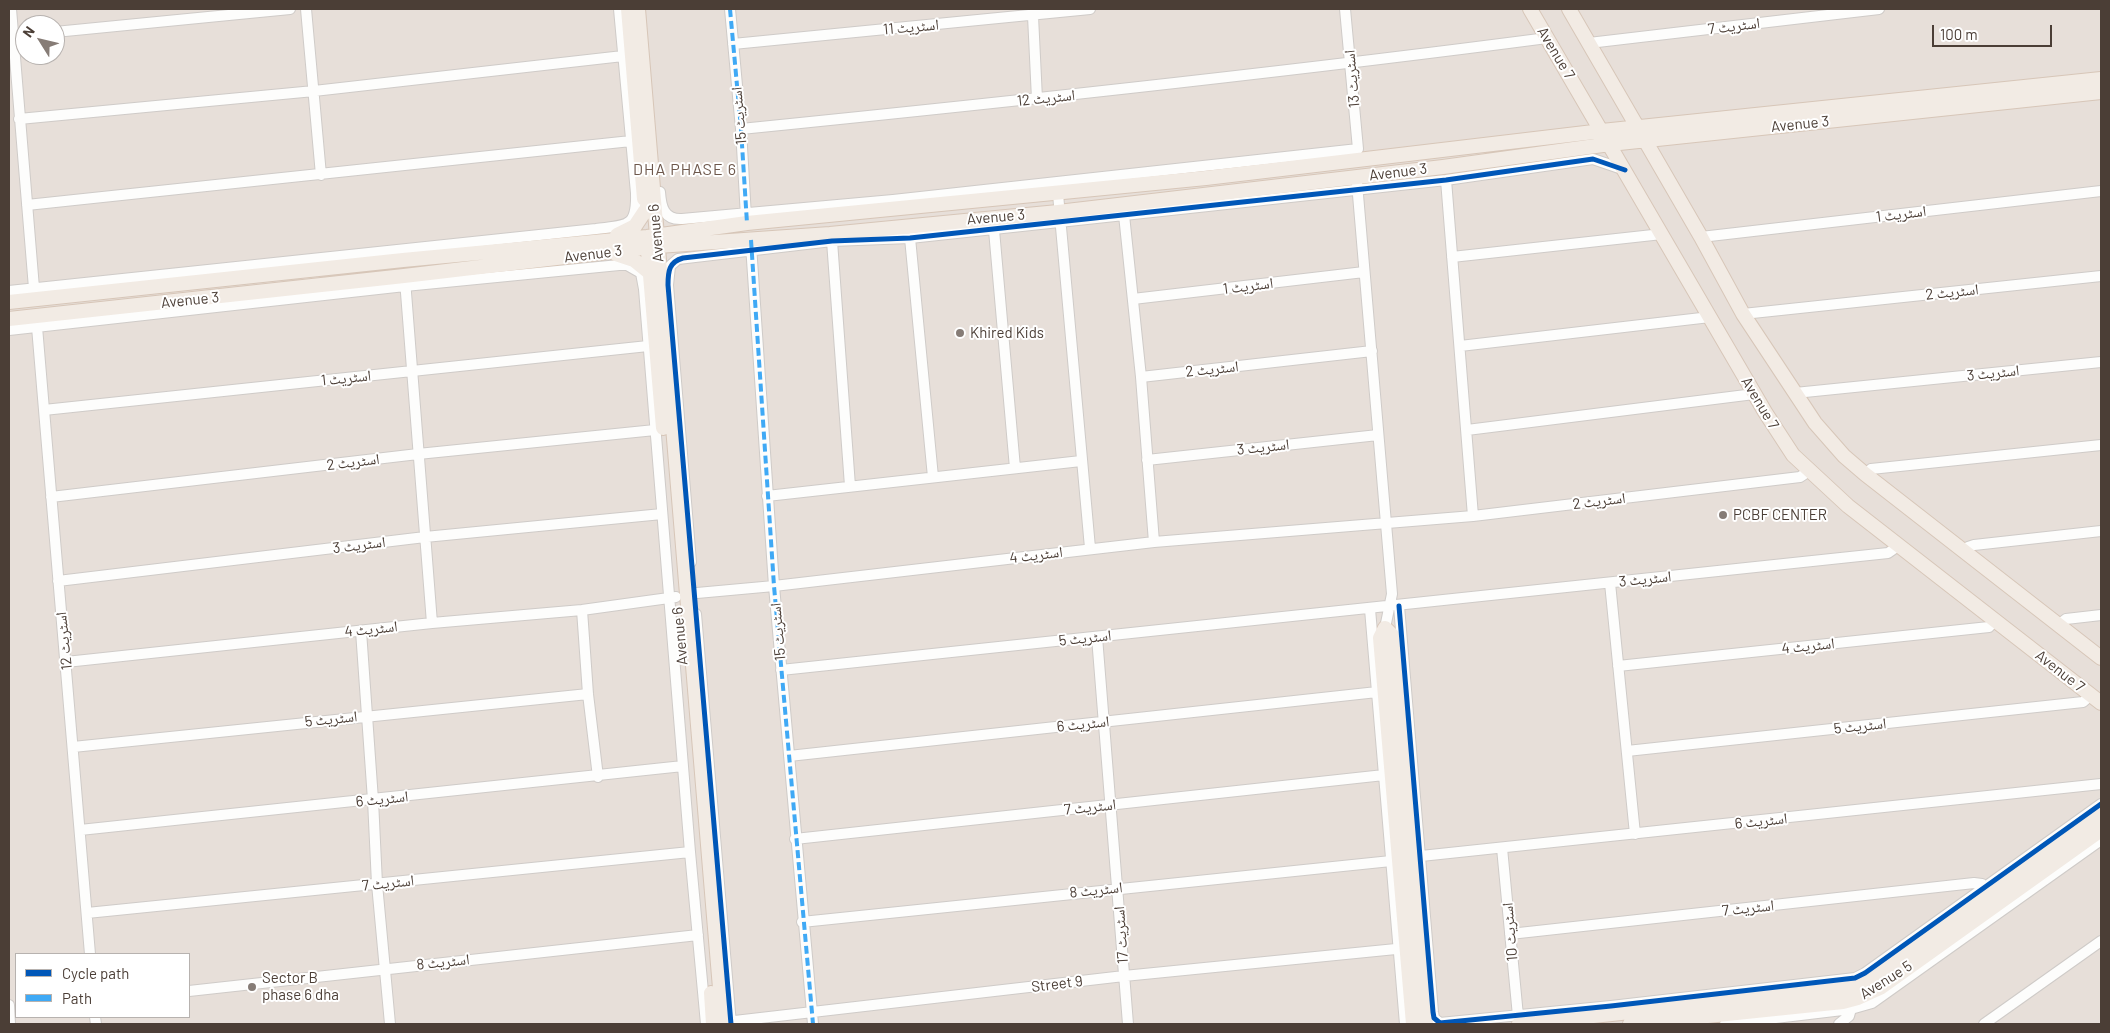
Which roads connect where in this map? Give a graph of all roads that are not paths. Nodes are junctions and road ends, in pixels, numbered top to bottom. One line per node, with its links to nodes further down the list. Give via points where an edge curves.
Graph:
1 (11, 9): 16 (street)
2 (290, 9): 15 (street)
3 (306, 9): 23 (street)
4 (619, 9): 20 (street)
5 (628, 9): 37 (main road, Avenue 6)
6 (638, 9): 37 (main road, Avenue 6)
7 (645, 9): 37 (street)
8 (730, 9): 19 (street, اسٹریٹ 15)
9 (1090, 9): 14 (street, اسٹریٹ 11)
10 (1346, 9): 21 (street, اسٹریٹ 13)
11 (1530, 9): 17 (main road, Avenue 7)
12 (1569, 9): 18 (main road)
13 (1879, 9): 18 (street, اسٹریٹ 7)
14 (1034, 16): 19 (street, اسٹریٹ 11); 25 (street)
15 (65, 31)
16 (13, 36): 26 (street)
17 (1547, 38): 21 (street, اسٹریٹ 12); 28 (main road, Avenue 7)
18 (1589, 43): 29 (main road)
19 (733, 44): 27 (street, اسٹریٹ 15)
20 (623, 56): 23 (street); 30 (street)
21 (1351, 64): 25 (street, اسٹریٹ 12); 43 (street, اسٹریٹ 13, via 1358,149)
22 (2101, 79): 29 (main road, Avenue 3)
23 (314, 91): 26 (street); 34 (street)
24 (2101, 92): 29 (main road, Avenue 3)
25 (1037, 99): 27 (street, اسٹریٹ 12)
26 (19, 119): 40 (street)
27 (741, 129): 43 (street, اسٹریٹ 15)
28 (1602, 132): 29 (main road, Avenue 3); 31 (main road, Avenue 7); 39 (main road, Avenue 3)
29 (1642, 135): 31 (main road, Avenue 3); 48 (main road)
30 (631, 141): 34 (street); 37 (street)
31 (1610, 144): 32 (main road, Avenue 3); 33 (main road, Avenue 7)
32 (1571, 156): 33 (street, via 1593,159); 35 (street); 36 (main road, Avenue 3)
33 (1625, 170): 47 (main road, Avenue 7)
34 (321, 175): 40 (street)
35 (1446, 180): 36 (street); 55 (street)
36 (1357, 183): 42 (street); 44 (main road, Avenue 3); 57 (street)
37 (648, 191): 41 (main road, Avenue 6); 43 (street, via 665,213 678,220); 50 (street, via 632,219 616,227)
38 (2101, 191): 48 (street, اسٹریٹ 1)
39 (1058, 194): 43 (main road, Avenue 3); 44 (street)
40 (27, 205): 61 (street)
41 (649, 210): 45 (main road, via 668,223); 50 (main road, via 635,226); 52 (main road, Avenue 6)
42 (1124, 215): 44 (street); 63 (street)
43 (746, 217): 45 (main road, Avenue 3)
44 (1059, 217): 46 (street); 54 (main road, Avenue 3); 85 (street)
45 (693, 230): 52 (main road, Avenue 3)
46 (994, 230): 49 (street); 86 (street)
47 (1662, 234): 55 (street); 66 (main road, Avenue 7)
48 (1701, 237): 65 (main road)
49 (910, 238): 51 (street); 89 (street)
50 (602, 240): 52 (main road, Avenue 3); 56 (main road); 59 (main road, Avenue 3); 61 (street); 64 (main road, Avenue 3)
51 (832, 241): 54 (street); 90 (street)
52 (652, 242): 53 (main road, Avenue 3); 56 (main road, Avenue 6)
53 (694, 245): 54 (main road, Avenue 3); 56 (main road, via 668,258)
54 (751, 245): 60 (street, via 678,259); 91 (street, اسٹریٹ 15)
55 (1452, 257): 71 (street)
56 (655, 272): 60 (main road, Avenue 6)
57 (1364, 272): 63 (street, اسٹریٹ 1); 72 (street)
58 (2101, 276): 65 (street, اسٹریٹ 2)
59 (405, 281): 60 (street, via 627,265); 67 (main road, Avenue 3); 68 (street); 74 (street)
60 (656, 287): 70 (street); 105 (main road, Avenue 6)
61 (34, 288): 62 (street)
62 (9, 291)
63 (1133, 299): 75 (street)
64 (9, 302)
65 (1743, 314): 76 (main road)
66 (1710, 317): 71 (street); 77 (main road, Avenue 7)
67 (9, 319)
68 (37, 327): 69 (street); 78 (street, اسٹریٹ 12)
69 (9, 330)
70 (648, 346): 74 (street, اسٹریٹ 1); 79 (street)
71 (1460, 346): 80 (street)
72 (1372, 351): 75 (street, اسٹریٹ 2); 81 (street)
73 (2101, 362): 76 (street, اسٹریٹ 3)
74 (411, 371): 78 (street, اسٹریٹ 1); 83 (street)
75 (1141, 377): 84 (street)
76 (1795, 393): 88 (main road, via 1828,439)
77 (1754, 394): 80 (street); 87 (main road, Avenue 7, via 1793,455)
78 (44, 410): 92 (street, اسٹریٹ 12)
79 (655, 430): 83 (street, اسٹریٹ 2); 93 (street)
80 (1467, 430): 94 (street)
81 (1378, 435): 84 (street, اسٹریٹ 3); 95 (street)
82 (2101, 445): 88 (street, via 1871,469)
83 (418, 454): 92 (street, اسٹریٹ 2); 97 (street)
84 (1147, 460): 98 (street)
85 (1081, 461): 86 (street); 100 (street)
86 (1015, 468): 89 (street)
87 (1809, 471): 94 (street, اسٹریٹ 2, via 1800,477); 99 (main road, Avenue 7)
88 (1865, 474): 101 (main road)
89 (932, 477): 90 (street)
90 (850, 486): 91 (street)
91 (767, 496): 104 (street, اسٹریٹ 15)
92 (51, 497): 102 (street, اسٹریٹ 12)
93 (662, 514): 97 (street, اسٹریٹ 3); 105 (street)
94 (1473, 516): 95 (street, اسٹریٹ 2)
95 (1386, 522): 98 (street, اسٹریٹ 4); 106 (street)
96 (2101, 531): 101 (street, via 1974,545)
97 (425, 538): 102 (street, اسٹریٹ 3); 111 (street)
98 (1154, 542): 100 (street, اسٹریٹ 4)
99 (1898, 546): 103 (street, اسٹریٹ 3, via 1888,553); 110 (main road, Avenue 7)
100 (1090, 548): 104 (street, اسٹریٹ 4)
101 (1965, 552): 112 (main road)
102 (58, 581): 117 (street, اسٹریٹ 12)
103 (1610, 583): 106 (street, اسٹریٹ 3); 118 (street)
104 (774, 586): 105 (street, اسٹریٹ 4); 119 (street, اسٹریٹ 15)
105 (681, 596): 108 (street, اسٹریٹ 4); 128 (street); 166 (main road, Avenue 6)
106 (1394, 606): 107 (street, اسٹریٹ 5); 113 (street); 140 (street)
107 (1370, 609): 115 (street, اسٹریٹ 5); 120 (street)
108 (582, 610): 111 (street, اسٹریٹ 4); 121 (street)
109 (2101, 615): 112 (street, via 2066,619)
110 (1995, 620): 118 (street, اسٹریٹ 4, via 1989,627); 122 (main road, Avenue 7)
111 (432, 623): 114 (street, اسٹریٹ 4)
112 (2058, 625): 116 (main road)
113 (1385, 628): 140 (main road, via 1392,635); 154 (main road, via 1380,638)
114 (361, 631): 117 (street, اسٹریٹ 4); 123 (street)
115 (1097, 637): 119 (street, اسٹریٹ 5); 124 (street, اسٹریٹ 17)
116 (2101, 658)
117 (66, 662): 125 (street, اسٹریٹ 12)
118 (1618, 666): 126 (street)
119 (781, 670): 127 (street, اسٹریٹ 15)
120 (1377, 692): 124 (street, اسٹریٹ 6); 129 (street)
121 (588, 694): 123 (street, اسٹریٹ 5); 130 (street)
122 (2096, 699): 126 (street, اسٹریٹ 5)
123 (367, 716): 125 (street, اسٹریٹ 5); 132 (street)
124 (1104, 721): 127 (street, اسٹریٹ 6); 134 (street, اسٹریٹ 17)
125 (73, 746): 136 (street, اسٹریٹ 12)
126 (1627, 751): 138 (street)
127 (788, 756): 139 (street, اسٹریٹ 15)
128 (684, 766): 130 (street, اسٹریٹ 6); 143 (street)
129 (1384, 775): 134 (street, اسٹریٹ 7); 145 (street)
130 (598, 777): 132 (street, اسٹریٹ 6)
131 (2101, 784): 138 (street, اسٹریٹ 6)
132 (373, 800): 136 (street, اسٹریٹ 6); 146 (street)
133 (2101, 804): 148 (street)
134 (1110, 805): 139 (street, اسٹریٹ 7); 147 (street, اسٹریٹ 17)
135 (2101, 815): 163 (main road, Avenue 5, via 1858,986)
136 (80, 830): 149 (street, اسٹریٹ 12)
137 (2101, 830): 172 (main road, Avenue 5, via 1866,995 1843,1002)
138 (1635, 834): 142 (street, اسٹریٹ 6)
139 (795, 839): 150 (street, اسٹریٹ 15)
140 (1415, 839): 144 (street); 162 (main road)
141 (2101, 840): 160 (street, via 1872,1003)
142 (1502, 848): 144 (street, اسٹریٹ 6); 151 (street, اسٹریٹ 10)
143 (690, 852): 146 (street, اسٹریٹ 7); 152 (street)
144 (1421, 856): 162 (street)
145 (1391, 861): 147 (street, اسٹریٹ 8); 154 (street)
146 (377, 884): 149 (street, اسٹریٹ 7); 156 (street)
147 (1117, 888): 150 (street, اسٹریٹ 8); 157 (street, اسٹریٹ 17)
148 (1984, 888): 151 (street, اسٹریٹ 7, via 1982,884 1974,883); 163 (street, via 1865,972 1848,980)
149 (87, 913): 155 (street, اسٹریٹ 12)
150 (802, 922): 161 (street, اسٹریٹ 15)
151 (1510, 934): 163 (street, اسٹریٹ 10)
152 (698, 936): 156 (street, اسٹریٹ 8); 166 (street)
153 (2101, 941): 175 (street)
154 (1402, 949): 157 (street, Street 9); 169 (street); 170 (main road)
155 (90, 953)
156 (386, 969): 158 (street, اسٹریٹ 8); 165 (street)
157 (1124, 976): 161 (street, Street 9); 168 (street, اسٹریٹ 17)
158 (190, 991)
159 (9, 1006): 164 (street)
160 (1851, 1009): 173 (street); 174 (street, via 1849,1016)
161 (812, 1012): 166 (street, Street 9); 167 (street, اسٹریٹ 15)
162 (1428, 1016): 171 (street)
163 (1519, 1020): 171 (street)
164 (10, 1024)
165 (390, 1024)
166 (718, 1024)
167 (812, 1024)
168 (1128, 1024)
169 (1404, 1024)
170 (1413, 1024)
171 (1449, 1024)
172 (1630, 1024)
173 (1725, 1024)
174 (1839, 1024)
175 (1984, 1024)

